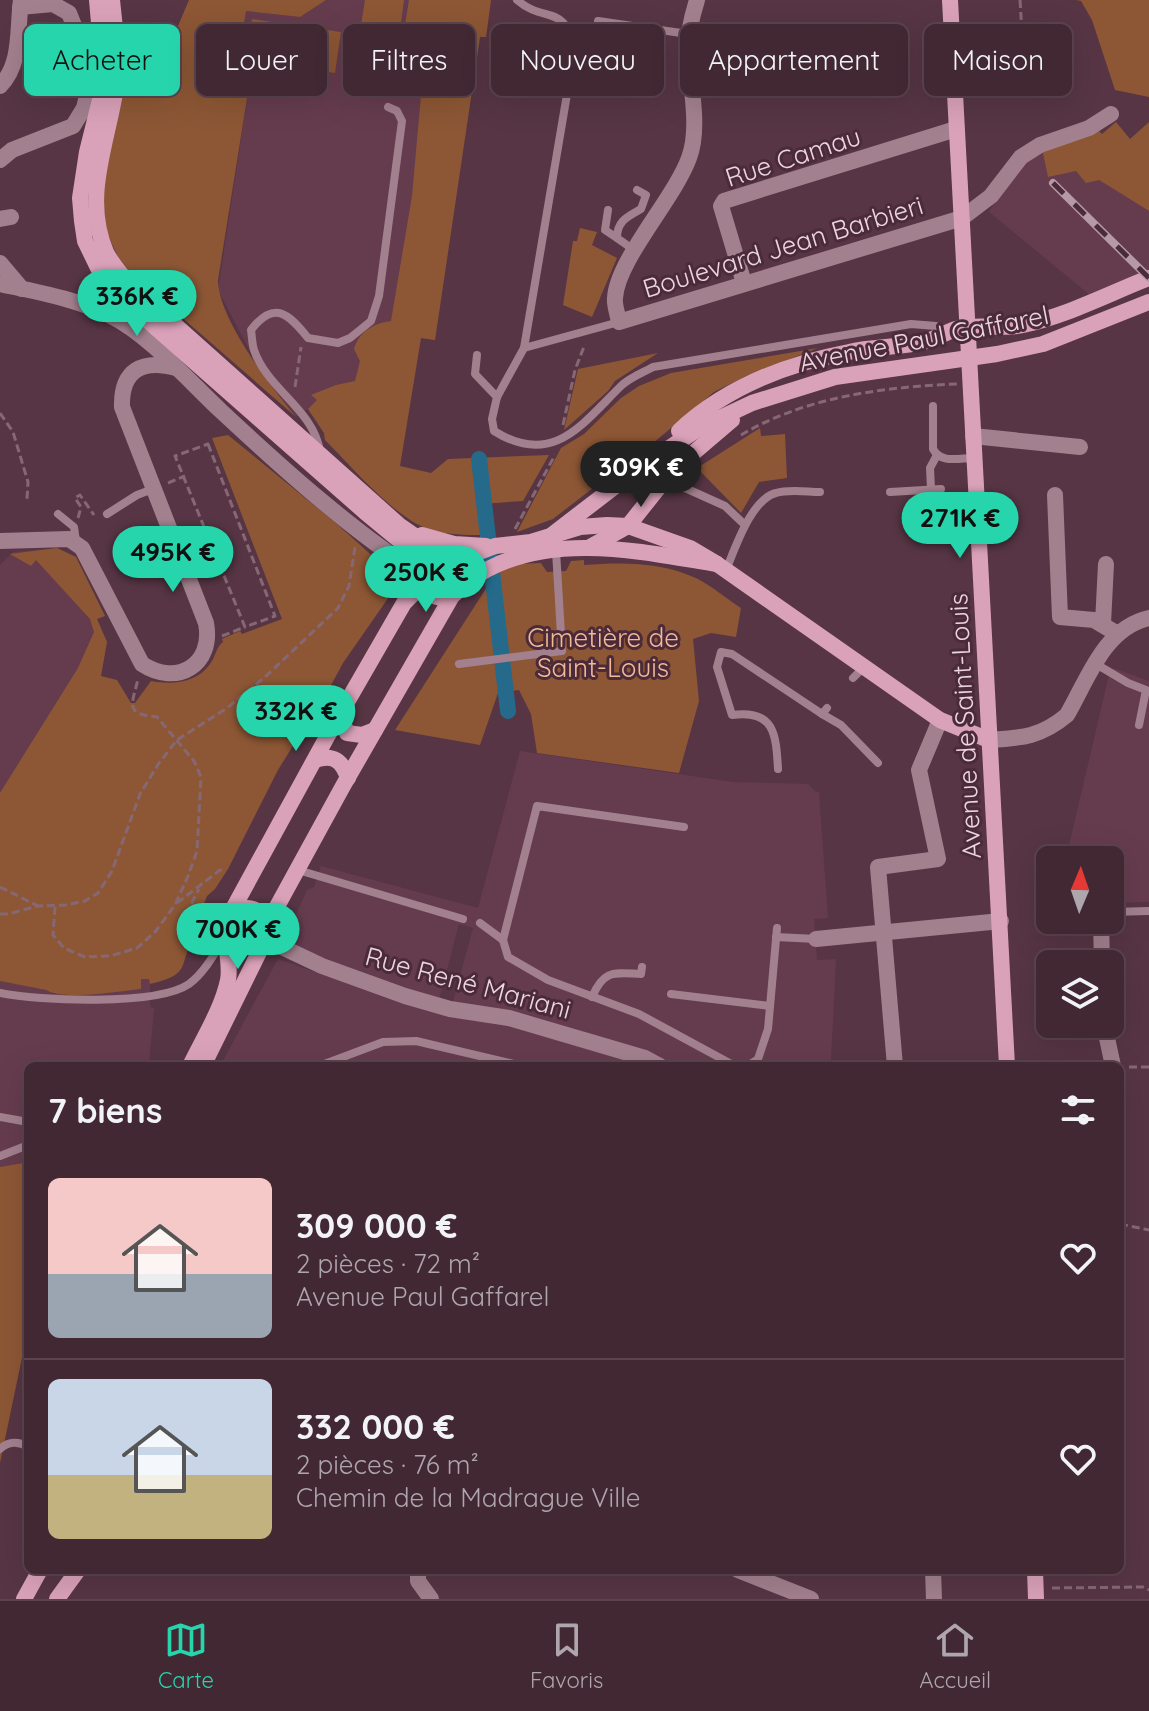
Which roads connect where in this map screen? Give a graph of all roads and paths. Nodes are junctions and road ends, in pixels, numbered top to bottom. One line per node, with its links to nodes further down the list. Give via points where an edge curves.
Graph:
1 (97, 0): 75 (main road, via 101,96 80,198 85,241 100,272 130,305 405,545)
2 (112, 0): 48 (main road, via 116,90 95,186 96,220 107,254 128,283)
3 (517, 0): 33 (lane, via 556,15 571,32 574,53)
4 (697, 0): 9 (street)
5 (950, 0): 16 (main road, Avenue de Saint-Louis)
6 (1020, 0): 10 (path)
7 (20, 4): 12 (street, via 12,75); 17 (street, via 53,4 69,13 89,63 89,88 73,126)
8 (598, 21): 11 (lane)
9 (691, 24)
10 (1021, 24)
11 (680, 33)
12 (0, 86)
13 (693, 96): 22 (street, via 690,156)
14 (388, 107): 48 (lane, via 402,121 379,296 371,321 338,343 308,338 296,322 278,312 267,314 251,330 254,351 318,434)
15 (1111, 114): 20 (street, via 1021,157 991,196)
16 (956, 129): 20 (main road, Avenue de Saint-Louis); 25 (street, Rue Camau, via 724,201 721,206)
17 (0, 160)
18 (637, 190): 21 (lane, via 646,199 641,209 622,220)
19 (608, 210): 21 (lane, via 605,230)
20 (962, 218): 25 (street, Boulevard Jean Barbieri); 32 (main road, Avenue de Saint-Louis)
21 (617, 238): 22 (lane)
22 (634, 251): 29 (street, via 615,297)
23 (0, 263): 27 (street)
24 (1149, 278): 32 (main road, via 1037,322)
25 (744, 283): 29 (street, Boulevard Jean Barbieri)
26 (0, 284): 27 (street)
27 (22, 289): 36 (street, via 113,316)
28 (1145, 304): 40 (main road, Avenue Paul Gaffarel, via 1043,344 835,377)
29 (619, 322): 30 (lane)
30 (593, 330): 33 (lane); 44 (path, via 575,370)
31 (947, 333): 32 (main road, via 956,329); 44 (lane, via 936,326 911,324 653,367 622,384 594,416); 51 (main road, via 927,341 850,351 756,379 710,406)
32 (969, 334): 38 (main road, Avenue de Saint-Louis)
33 (524, 348): 39 (lane)
34 (477, 355): 39 (lane, via 475,374)
35 (299, 358): 37 (path)
36 (176, 368): 53 (street, via 142,367 122,392 122,407); 64 (street)
37 (297, 372)
38 (971, 381): 43 (main road, Avenue de Saint-Louis); 45 (path, via 867,391 788,411)
39 (497, 397): 46 (lane, via 494,431)
40 (752, 403): 51 (main road, Avenue Paul Gaffarel, via 701,427); 63 (main road, Avenue Paul Gaffarel, via 671,472)
41 (933, 406): 49 (lane)
42 (0, 413): 57 (path, via 13,432 28,482)
43 (973, 436): 47 (street); 50 (main road, Avenue de Saint-Louis)
44 (564, 437): 46 (lane)
45 (737, 437)
46 (555, 447): 65 (path)
47 (1080, 447)
48 (321, 455): 61 (main road)
49 (937, 455): 50 (lane); 55 (lane, via 930,468 936,489)
50 (974, 458): 89 (main road, Avenue de Saint-Louis)
51 (639, 468): 66 (main road, Avenue Paul Gaffarel)
52 (685, 488): 62 (lane, via 725,506)
53 (153, 489): 60 (lane); 80 (street, via 206,623)
54 (820, 492): 62 (lane, via 776,493 763,499)
55 (890, 492)
56 (1055, 495): 79 (street, via 1060,617)
57 (27, 499)
58 (81, 507): 60 (path, via 75,498 80,495 97,518)
59 (58, 514): 68 (lane, via 74,527)
60 (107, 514)
61 (399, 525): 69 (main road, via 430,539); 72 (main road)
62 (745, 525): 74 (lane)
63 (628, 526): 66 (main road, via 580,527); 70 (main road, Avenue Paul Gaffarel); 74 (main road, via 690,548)
64 (359, 530): 75 (street); 88 (path, via 349,586 338,608 265,677)
65 (512, 533)
66 (553, 534): 69 (main road)
67 (0, 541): 68 (street)
68 (76, 542): 81 (street)
69 (495, 546): 72 (main road)
70 (588, 547): 71 (main road); 74 (main road)
71 (556, 551): 76 (main road, via 508,560); 82 (lane, via 562,651)
72 (449, 560): 75 (main road, via 433,562); 76 (main road, via 461,572)
73 (1106, 564): 79 (street)
74 (721, 568): 85 (main road, via 858,673)
75 (424, 577): 76 (main road, via 431,595 438,598); 84 (main road)
76 (457, 591): 87 (main road)
77 (1149, 618): 79 (street)
78 (245, 627): 78 (path, via 175,456 208,444 275,616); 80 (path)
79 (1110, 628): 83 (street)
80 (208, 642): 81 (street, via 203,656 186,670 166,673)
81 (142, 664): 88 (path, via 134,711 157,717)
82 (459, 664)
83 (1096, 664): 86 (lane, via 1146,690); 89 (street, via 1067,715 1055,725 1022,738)
84 (340, 714): 87 (main road, via 347,733); 90 (main road)
85 (940, 720): 89 (main road); 109 (street, via 919,770 938,859 878,867)
86 (1139, 725)
87 (375, 730): 93 (main road)
88 (177, 740): 99 (path, via 198,769 202,797 197,851); 101 (path, via 140,794 112,871 98,893)
89 (989, 740): 107 (main road, Avenue de Saint-Louis)
90 (315, 760): 93 (main road, via 335,758); 103 (main road)
91 (878, 763): 92 (lane, via 824,711 721,652 717,667 732,715 749,712 765,719 776,738)
92 (778, 769)
93 (348, 778): 95 (main road)
94 (684, 827): 114 (lane, via 537,806)
95 (297, 870): 106 (lane); 110 (main road)
96 (225, 872): 97 (path, via 213,874)
97 (201, 886): 99 (path); 111 (path, via 187,928)
98 (0, 887): 100 (path)
99 (175, 905): 101 (path, via 137,948 85,957 64,948 53,935)
100 (38, 906): 101 (path); 105 (path)
101 (55, 907)
102 (1149, 911): 104 (lane)
103 (232, 913): 110 (main road, via 260,912); 112 (main road)
104 (1124, 913)
105 (0, 914)
106 (463, 919)
107 (1001, 921): 109 (street); 129 (main road, Avenue de Saint-Louis)
108 (480, 923): 114 (lane)
109 (883, 932): 113 (street); 128 (street)
110 (265, 937): 112 (main road, via 242,951); 122 (main road); 125 (street, Rue René Mariani, via 322,966 405,996 509,1018)
111 (193, 938)
112 (226, 938): 116 (lane, via 186,986 163,993 87,1000); 121 (main road, via 228,979)
113 (816, 939): 119 (lane, via 776,932)
114 (503, 940): 118 (lane, via 508,957)
115 (642, 967): 118 (lane, via 641,974 611,973 599,980)
116 (0, 993)
117 (671, 994): 119 (lane)
118 (592, 997): 126 (lane, via 639,1014)
119 (770, 1006): 127 (lane, via 768,1029)
120 (1107, 1038): 130 (street)
121 (192, 1062)
122 (205, 1062)
123 (330, 1062): 124 (lane, via 383,1042 416,1041)
124 (505, 1062)
125 (652, 1062)
126 (728, 1062)
127 (753, 1062)
128 (895, 1062)
129 (1007, 1062)
130 (1112, 1062)
131 (1124, 1067): 132 (path)
132 (1149, 1067)
133 (0, 1117): 134 (lane)
134 (24, 1121)
135 (24, 1147): 136 (lane)
136 (0, 1156)
137 (1124, 1225): 138 (path)
138 (1149, 1230)
139 (24, 1445): 140 (lane, via 7,1443)
140 (0, 1449)
141 (38, 1574): 150 (main road)
142 (52, 1574): 146 (main road)
143 (418, 1574): 152 (street)
144 (746, 1574): 149 (street)
145 (933, 1574): 154 (street)
146 (74, 1575): 151 (main road)
147 (1149, 1590): 148 (path)
148 (1036, 1593)
149 (786, 1594): 153 (street)
150 (24, 1599)
151 (57, 1599)
152 (431, 1599)
153 (811, 1599)
154 (934, 1599)

